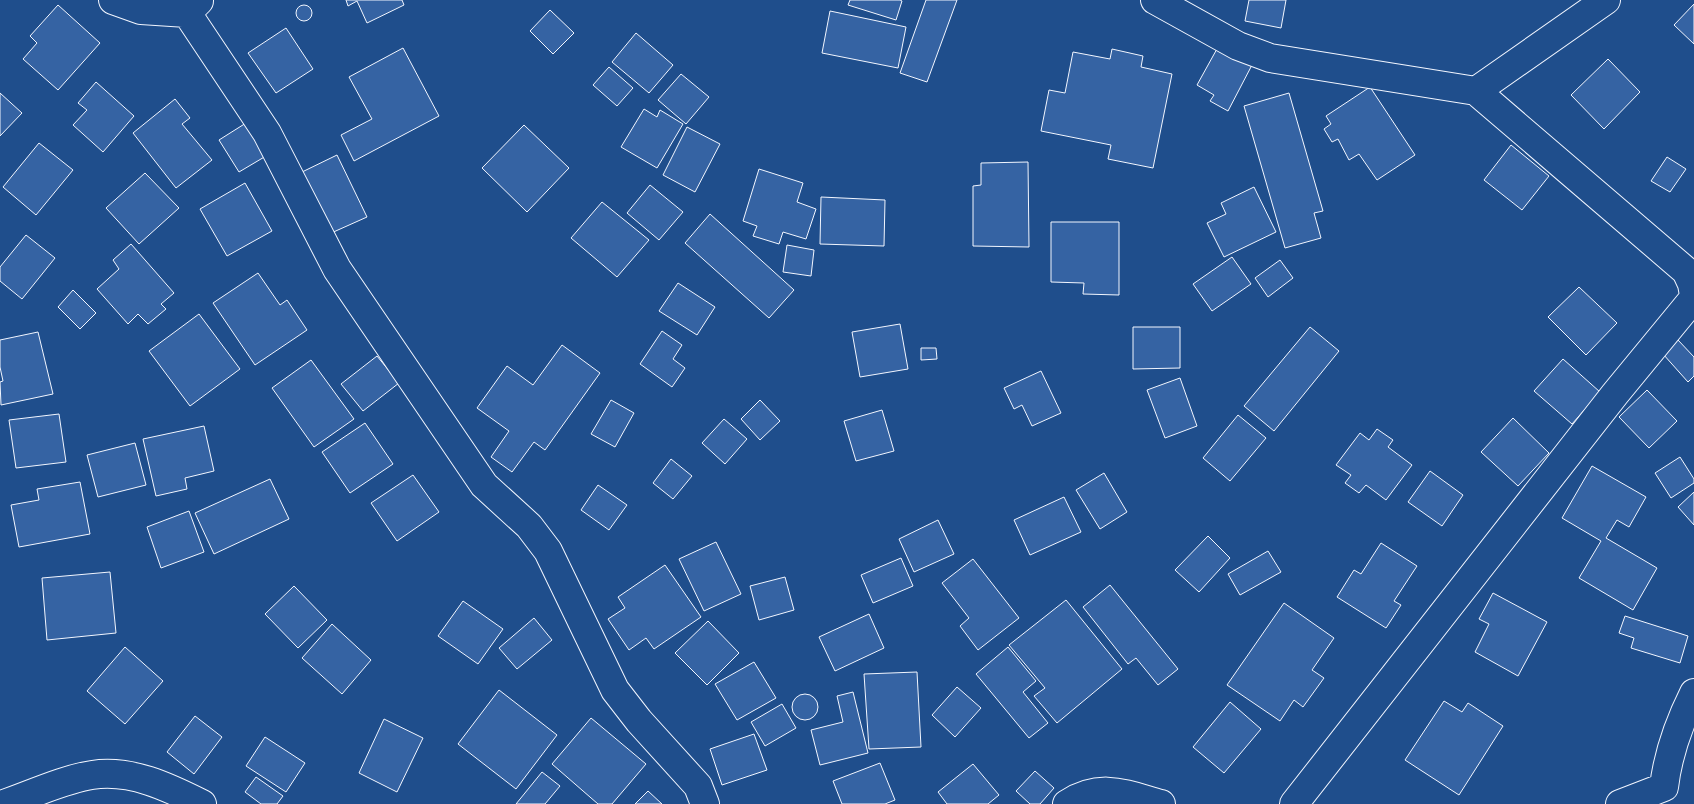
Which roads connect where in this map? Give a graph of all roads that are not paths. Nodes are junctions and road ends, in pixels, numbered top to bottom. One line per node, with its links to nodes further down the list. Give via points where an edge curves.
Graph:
1 (113, 0): 4 (street, via 140,10)
2 (1155, 0): 5 (street, via 1238,46 1270,58)
3 (1606, 0): 5 (street)
4 (193, 7): 11 (street, via 267,133 337,269 484,485 529,526 548,551 615,690 698,786)
5 (1476, 91): 6 (street, via 1686,271)
6 (1694, 297): 14 (street)
7 (1694, 693): 8 (street, via 1679,724 1666,764)
8 (1667, 796): 15 (street)
9 (4, 804): 10 (street, via 91,775 120,774 162,784)
10 (202, 804)
11 (705, 804)
12 (1067, 804): 13 (street, via 1096,791 1117,792)
13 (1161, 804)
14 (1294, 804)
15 (1620, 804)

